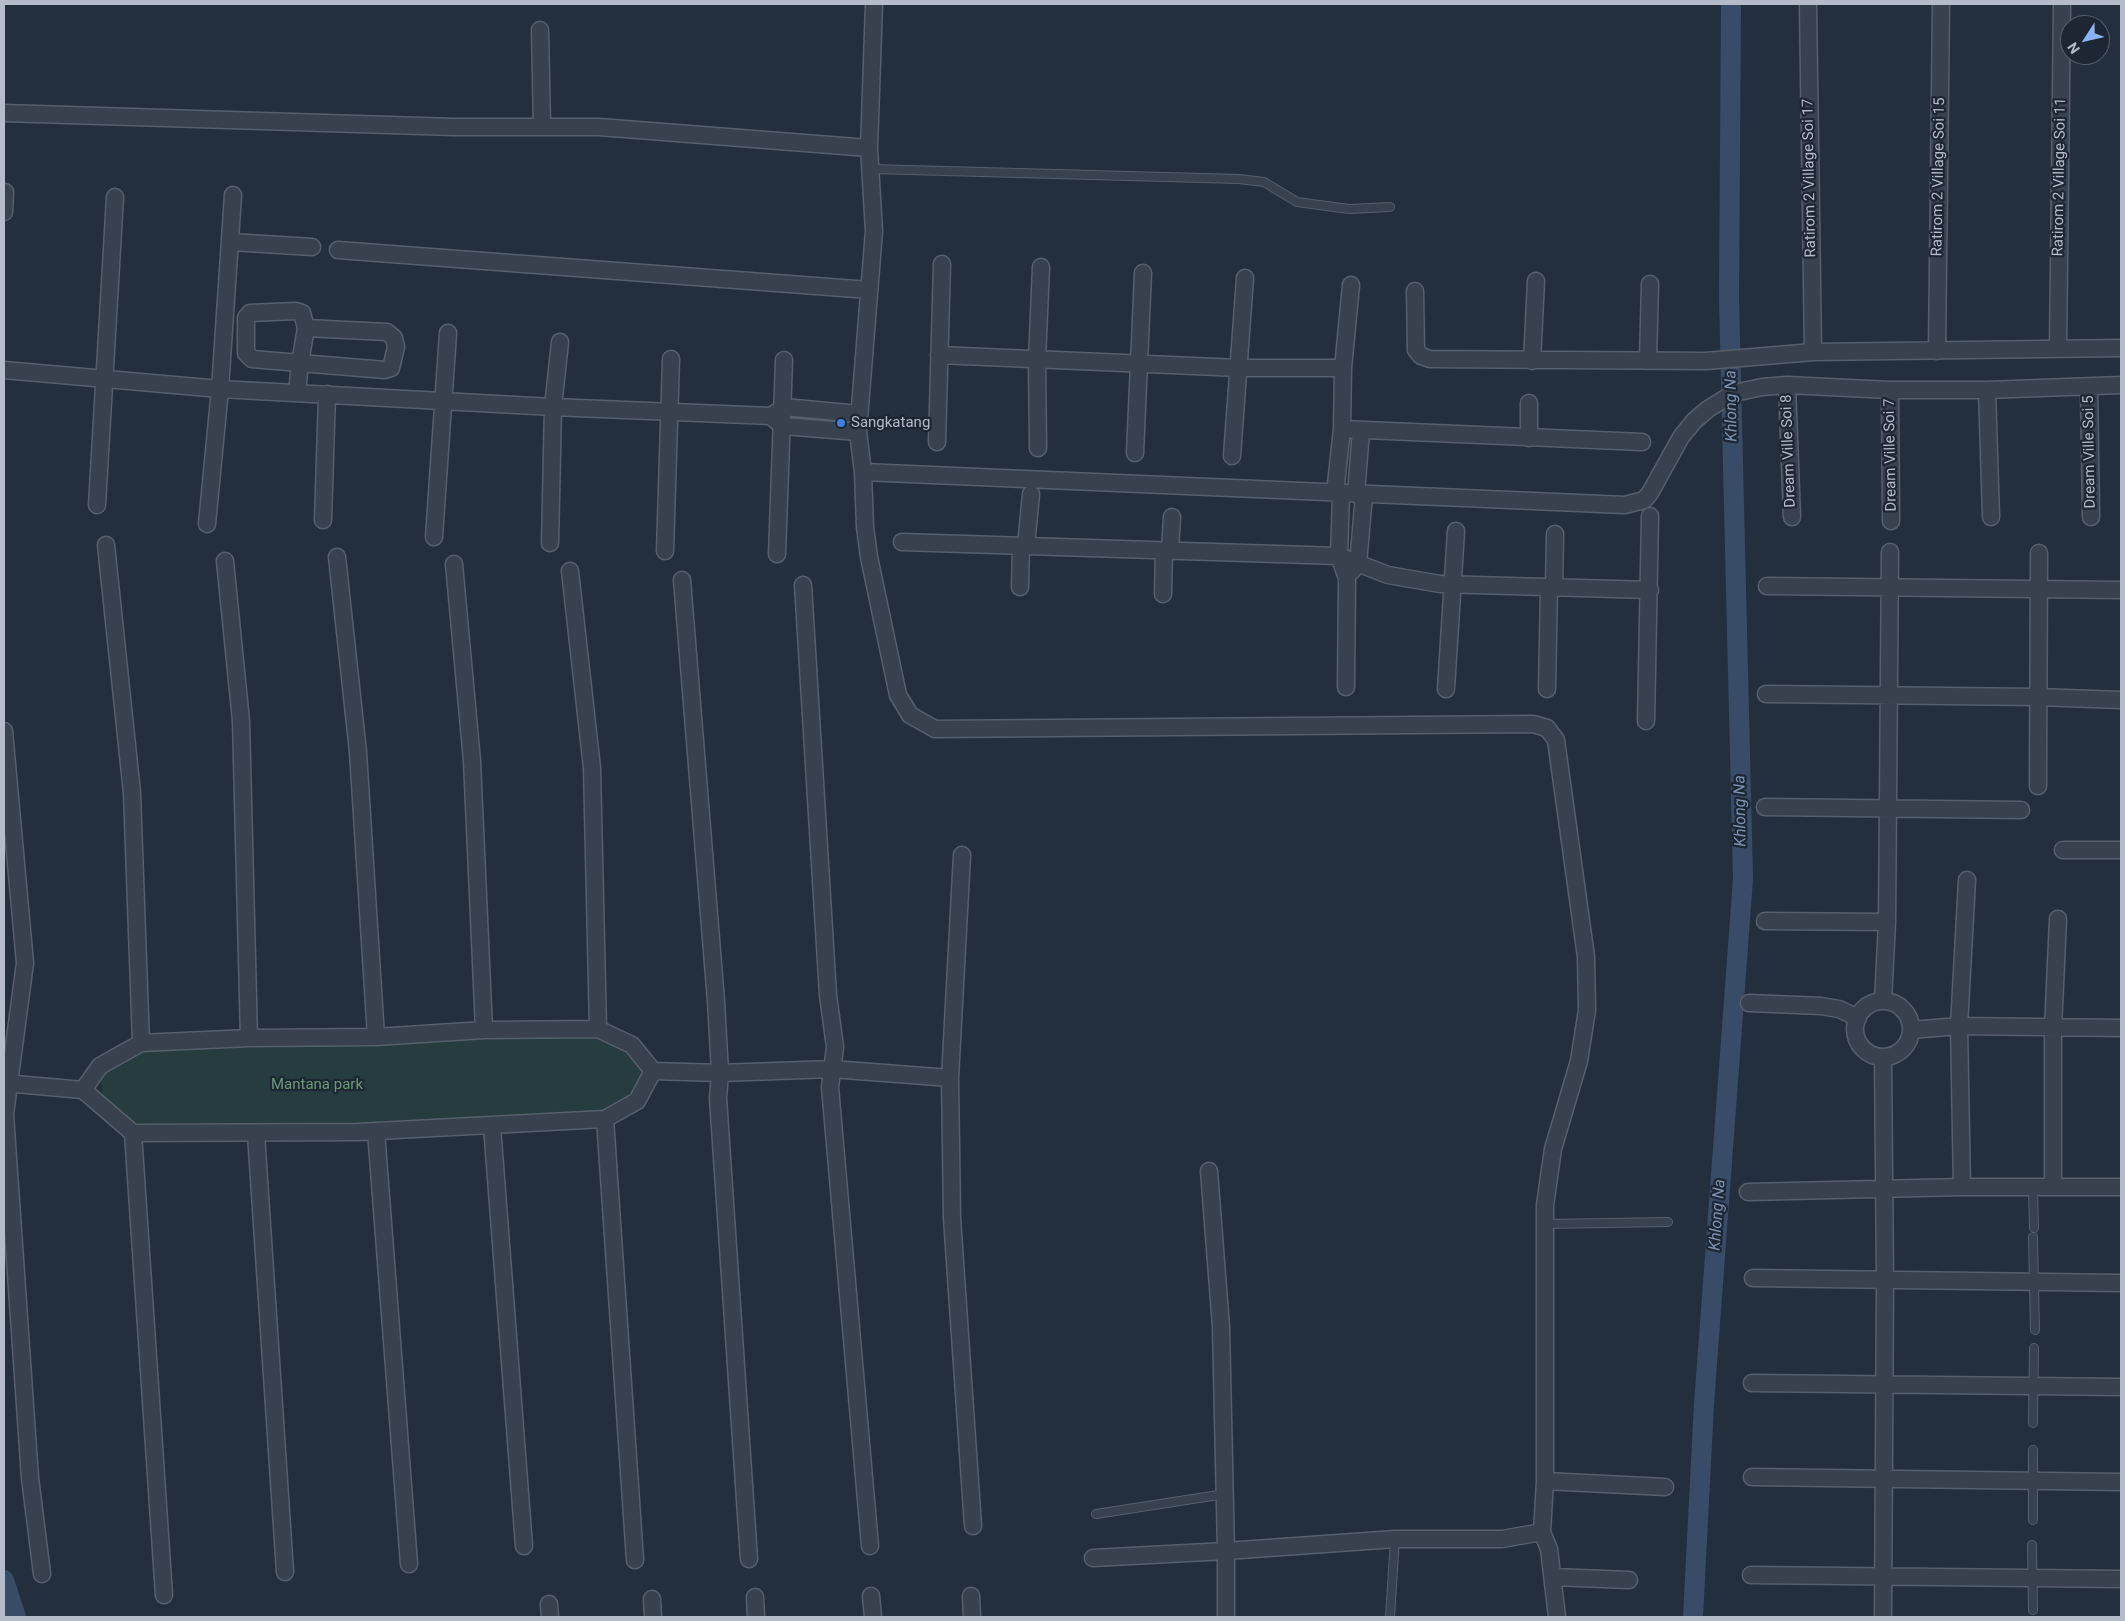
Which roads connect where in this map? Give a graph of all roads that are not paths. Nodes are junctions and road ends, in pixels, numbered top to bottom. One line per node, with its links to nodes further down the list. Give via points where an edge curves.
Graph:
1 (874, 4): 8 (street)
2 (1808, 4): 33 (street, Ratirom 2 Village Soi 17)
3 (1941, 4): 32 (street, Ratirom 2 Village Soi 15)
4 (2062, 4): 31 (street, Ratirom 2 Village Soi 11)
5 (540, 30): 7 (street)
6 (4, 113): 7 (street)
7 (542, 127): 8 (street, via 599,127)
8 (869, 148): 9 (street)
9 (871, 169): 13 (lane, via 1239,179 1264,182 1296,202 1349,209); 25 (street, via 874,230)
10 (5, 192): 14 (street)
11 (233, 194): 15 (street)
12 (115, 197): 45 (street)
13 (1390, 207)
14 (4, 212)
15 (231, 242): 16 (street); 49 (street)
16 (312, 247)
17 (338, 250): 25 (street)
18 (942, 264): 34 (street)
19 (1041, 267): 37 (street)
20 (1143, 273): 41 (street)
21 (1244, 278): 42 (street)
22 (1536, 281): 38 (street)
23 (1650, 284): 39 (street)
24 (1351, 285): 43 (street)
25 (869, 290): 58 (street)
26 (1415, 291): 38 (street, via 1416,350 1421,356 1430,359)
27 (306, 328): 40 (street); 40 (street, via 302,313 296,311 256,312 246,318 248,358); 40 (street, via 386,332 394,338 396,347 391,368 385,370)
28 (448, 333): 54 (street)
29 (560, 342): 56 (street)
30 (2121, 348): 31 (street)
31 (2058, 349): 32 (street)
32 (1937, 351): 33 (street)
33 (1813, 352): 39 (street, via 1706,361)
34 (939, 356): 37 (street); 64 (street)
35 (671, 359): 57 (street)
36 (784, 360): 59 (street)
37 (1037, 360): 41 (street); 66 (street)
38 (1532, 361): 39 (street)
39 (1648, 361)
40 (300, 362): 52 (street)
41 (1140, 364): 42 (street); 67 (street)
42 (1240, 368): 43 (street); 68 (street)
43 (1343, 368): 60 (street)
44 (4, 370): 45 (street)
45 (105, 378): 49 (street); 72 (street)
46 (1787, 385): 50 (street); 71 (street, via 1734,393 1708,409 1681,437 1650,493 1639,502 1626,505); 75 (street, Dream Ville Soi 8)
47 (2121, 386): 48 (street)
48 (2089, 387): 51 (street); 77 (street, Dream Ville Soi 5)
49 (220, 389): 52 (street); 80 (street)
50 (1890, 390): 51 (street); 79 (street, Dream Ville Soi 7)
51 (1987, 390): 76 (street)
52 (297, 393): 53 (street)
53 (327, 394): 54 (street); 78 (street)
54 (443, 401): 56 (street); 83 (street)
55 (1530, 403): 63 (street)
56 (553, 407): 57 (street); 85 (street)
57 (669, 412): 59 (street); 89 (street)
58 (859, 414): 59 (street); 62 (street)
59 (779, 416): 62 (street); 92 (street)
60 (1342, 429): 61 (street); 71 (street)
61 (1361, 431): 63 (street); 71 (street)
62 (858, 432): 69 (street)
63 (1530, 438): 65 (street)
64 (937, 442)
65 (1642, 442)
66 (1038, 448)
67 (1135, 454)
68 (1232, 456)
69 (863, 472): 71 (street); 163 (street, via 866,534 898,695 910,715 935,729 1523,724 1547,728 1556,740 1586,957 1587,1010 1579,1061 1553,1149)
70 (1031, 494): 87 (street)
71 (1349, 494): 93 (street); 97 (street)
72 (97, 505)
73 (1650, 516): 108 (street)
74 (1172, 517): 88 (street)
75 (1792, 517)
76 (1991, 517)
77 (2091, 517)
78 (323, 520)
79 (1891, 521)
80 (207, 524)
81 (1456, 531): 101 (street)
82 (1555, 534): 106 (street)
83 (434, 537)
84 (902, 542): 87 (street)
85 (550, 543)
86 (106, 545): 142 (street, via 132,793)
87 (1024, 545): 88 (street); 104 (street)
88 (1166, 550): 93 (street); 110 (street)
89 (665, 551)
90 (1890, 552): 105 (street)
91 (2039, 553): 107 (street)
92 (777, 554)
93 (1339, 556): 97 (street); 99 (street)
94 (337, 557): 140 (street, via 358,752)
95 (225, 561): 141 (street, via 241,721)
96 (454, 564): 138 (street, via 472,761)
97 (1358, 564): 99 (street); 101 (street, via 1388,575)
98 (570, 571): 137 (street, via 592,768)
99 (1347, 578): 111 (street)
100 (682, 580): 146 (street)
101 (1452, 584): 106 (street); 112 (street)
102 (803, 586): 144 (street, via 828,995 835,1046)
103 (1767, 586): 105 (street)
104 (1020, 587)
105 (1889, 587): 107 (street); 115 (street)
106 (1552, 588): 108 (street); 113 (street)
107 (2039, 589): 109 (street); 116 (street)
108 (1650, 590): 118 (street)
109 (2121, 590)
110 (1163, 594)
111 (1346, 688)
112 (1446, 689)
113 (1547, 689)
114 (1766, 694): 115 (street)
115 (1888, 695): 116 (street); 122 (street)
116 (2038, 697): 117 (street); 120 (street)
117 (2121, 700)
118 (1646, 721)
119 (4, 739): 148 (street, via 25,963)
120 (2038, 786)
121 (1765, 807): 122 (street)
122 (1887, 808): 123 (street); 130 (street)
123 (2021, 810)
124 (2063, 850): 125 (street)
125 (2121, 850)
126 (962, 855): 147 (street)
127 (1967, 880): 134 (street)
128 (2058, 919): 135 (street)
129 (1765, 920): 130 (street)
130 (1887, 922): 131 (street)
131 (1883, 1001): 133 (street, via 1863,1009); 139 (street, via 1903,1010)
132 (1749, 1003): 133 (street, via 1821,1006)
133 (1858, 1018): 143 (street, via 1857,1040 1872,1055)
134 (1960, 1026): 135 (street); 139 (street); 156 (street)
135 (2053, 1028): 136 (street); 158 (street)
136 (2121, 1028)
137 (598, 1029): 138 (street); 145 (street, via 632,1045)
138 (484, 1030): 140 (street)
139 (1911, 1030): 143 (street, via 1903,1049)
140 (376, 1037): 141 (street)
141 (249, 1038): 142 (street)
142 (141, 1043): 149 (street, via 100,1066)
143 (1883, 1057): 160 (street)
144 (832, 1070): 146 (street); 147 (street); 192 (street, via 830,1087)
145 (653, 1071): 146 (street); 150 (street, via 637,1101)
146 (720, 1073): 195 (street, via 718,1098)
147 (950, 1078): 187 (street, via 952,1218)
148 (6, 1083): 149 (street); 199 (street, via 5,1114 30,1478)
149 (83, 1090): 153 (street)
150 (605, 1119): 151 (street); 196 (street)
151 (492, 1126): 152 (street); 191 (street)
152 (376, 1131): 154 (street); 197 (street)
153 (133, 1132): 154 (street); 206 (street)
154 (256, 1134): 198 (street)
155 (1209, 1171): 184 (street, via 1222,1327)
156 (1962, 1187): 157 (street); 160 (street)
157 (2033, 1187): 158 (street); 164 (lane)
158 (2054, 1187): 159 (street)
159 (2121, 1187)
160 (1884, 1190): 161 (street); 167 (street)
161 (1748, 1192)
162 (1668, 1222): 163 (lane)
163 (1545, 1224): 180 (street)
164 (2034, 1228)
165 (2033, 1236): 168 (lane)
166 (1753, 1278): 167 (street)
167 (1885, 1280): 168 (street); 173 (street)
168 (2035, 1282): 169 (street); 170 (lane)
169 (2121, 1283)
170 (2035, 1330)
171 (2034, 1348): 174 (lane)
172 (1752, 1383): 173 (street)
173 (1884, 1384): 174 (street); 179 (street)
174 (2034, 1386): 175 (street); 176 (lane)
175 (2121, 1387)
176 (2033, 1423)
177 (2033, 1450): 181 (lane)
178 (1752, 1477): 179 (street)
179 (1884, 1479): 181 (street); 201 (street)
180 (1545, 1481): 183 (street); 188 (street)
181 (2034, 1481): 182 (street); 186 (lane)
182 (2121, 1482)
183 (1665, 1487)
184 (1225, 1494): 185 (lane); 193 (street)
185 (1096, 1514)
186 (2033, 1520)
187 (973, 1526)
188 (1542, 1532): 189 (street, via 1502,1539); 202 (street)
189 (1395, 1539): 193 (street); 217 (lane)
190 (2032, 1545): 203 (lane)
191 (524, 1546)
192 (870, 1546)
193 (1226, 1551): 194 (street); 216 (street)
194 (1093, 1558)
195 (749, 1559)
196 (635, 1560)
197 (409, 1564)
198 (285, 1572)
199 (42, 1574)
200 (1751, 1575): 201 (street)
201 (1883, 1576): 203 (street); 219 (street)
202 (1554, 1577): 205 (street); 218 (street)
203 (2033, 1578): 204 (street); 211 (lane)
204 (2121, 1579)
205 (1629, 1580)
206 (164, 1594)
207 (872, 1596): 214 (street)
208 (971, 1596): 215 (street)
209 (755, 1597): 213 (street)
210 (652, 1599): 212 (street)
211 (2033, 1610)
212 (653, 1617)
213 (756, 1617)
214 (873, 1617)
215 (972, 1617)
216 (1226, 1617)
217 (1390, 1617)
218 (1557, 1617)
219 (1883, 1617)

